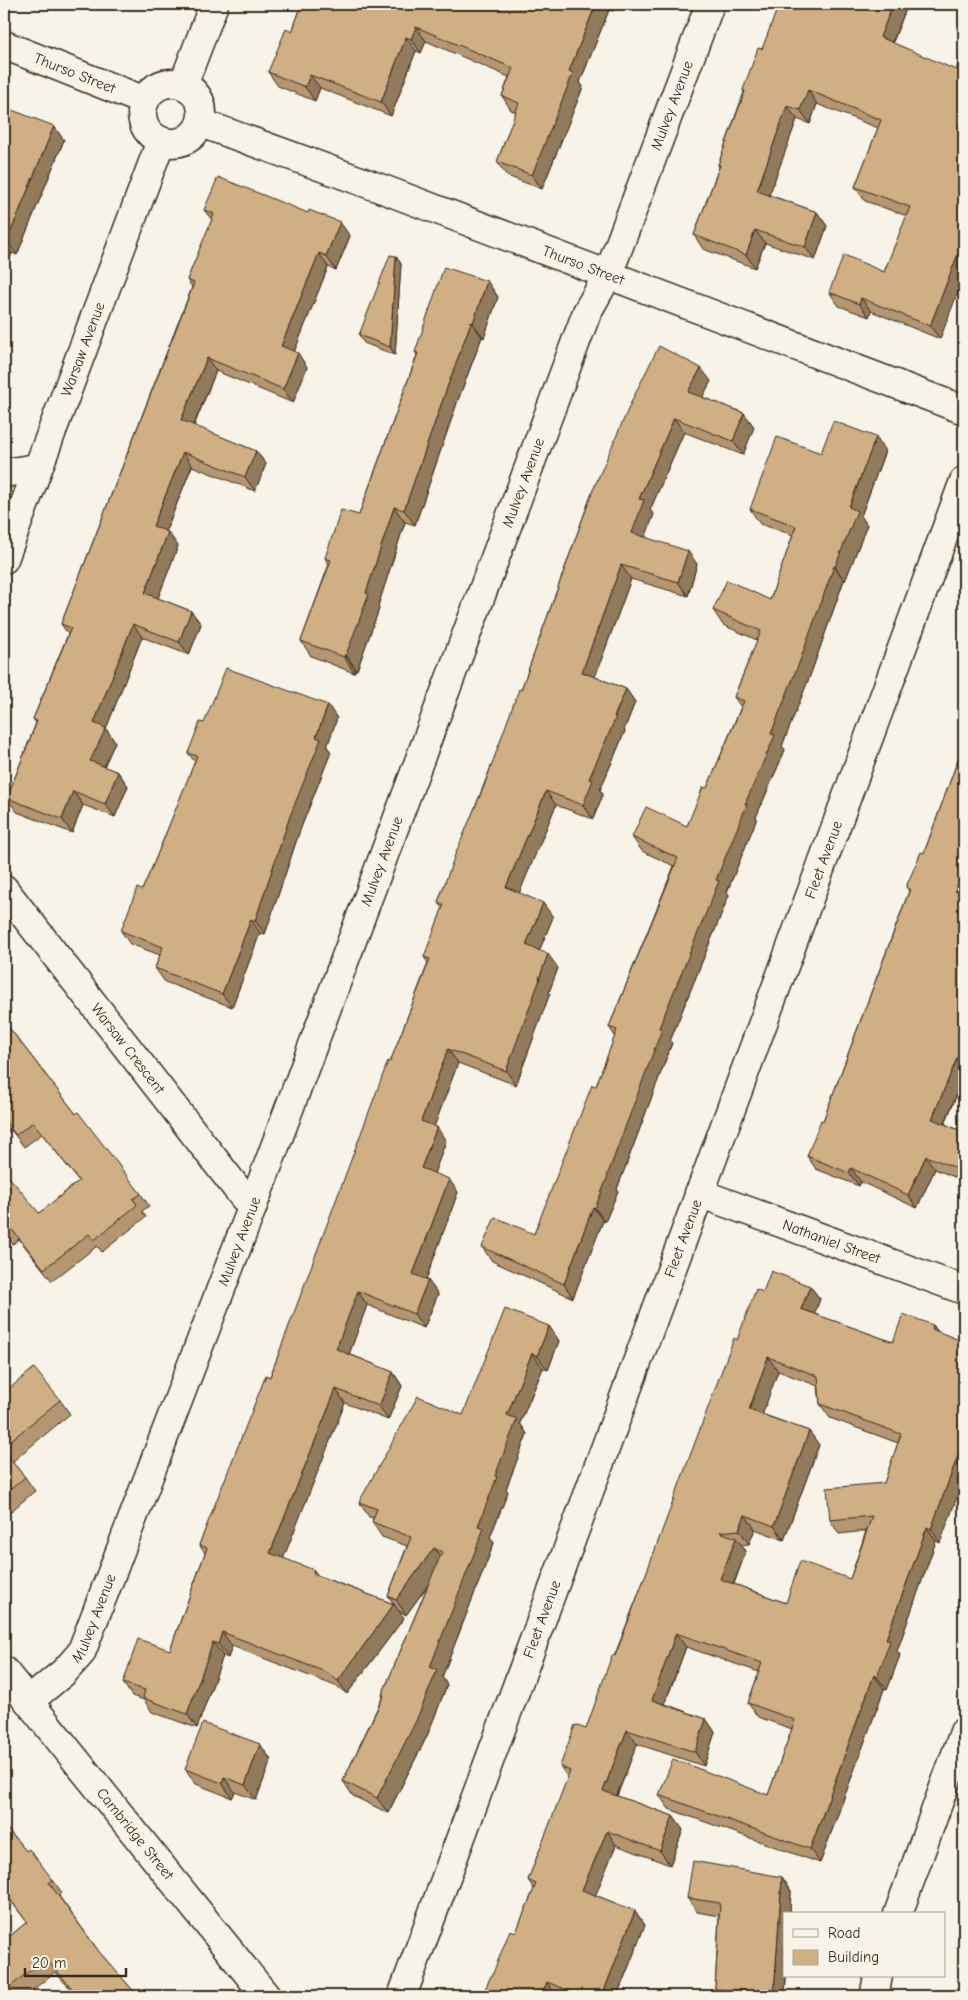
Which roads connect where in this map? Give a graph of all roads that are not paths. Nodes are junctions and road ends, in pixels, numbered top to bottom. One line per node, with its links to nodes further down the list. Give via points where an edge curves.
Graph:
1 (214, 4): 4 (street)
2 (710, 4): 8 (street, Mulvey Avenue)
3 (4, 45): 5 (street, Thurso Street)
4 (183, 85): 5 (street, via 165,84 149,93); 6 (street, via 191,89 202,104)
5 (145, 101): 7 (street, via 143,120 147,129)
6 (201, 123): 7 (street, via 190,138 180,142); 8 (street, Thurso Street, via 388,190)
7 (161, 141): 10 (street, Warsaw Avenue)
8 (608, 275): 9 (street, Thurso Street); 16 (street, Mulvey Avenue, via 587,312)
9 (964, 410)
10 (37, 468): 11 (street); 13 (street, Warsaw Avenue)
11 (4, 473)
12 (964, 481): 15 (street, Fleet Avenue)
13 (4, 559)
14 (4, 889): 16 (street, Warsaw Crescent)
15 (700, 1193): 17 (street, Nathaniel Street); 24 (street, Fleet Avenue)
16 (252, 1208): 19 (street, Mulvey Avenue, via 82,1653)
17 (964, 1290)
18 (4, 1671): 19 (street, Cambridge Street)
19 (29, 1701): 23 (street, Cambridge Street)
20 (964, 1732): 21 (street)
21 (899, 1912)
22 (878, 1978): 25 (street)
23 (266, 1996)
24 (402, 1996)
25 (876, 1996)

